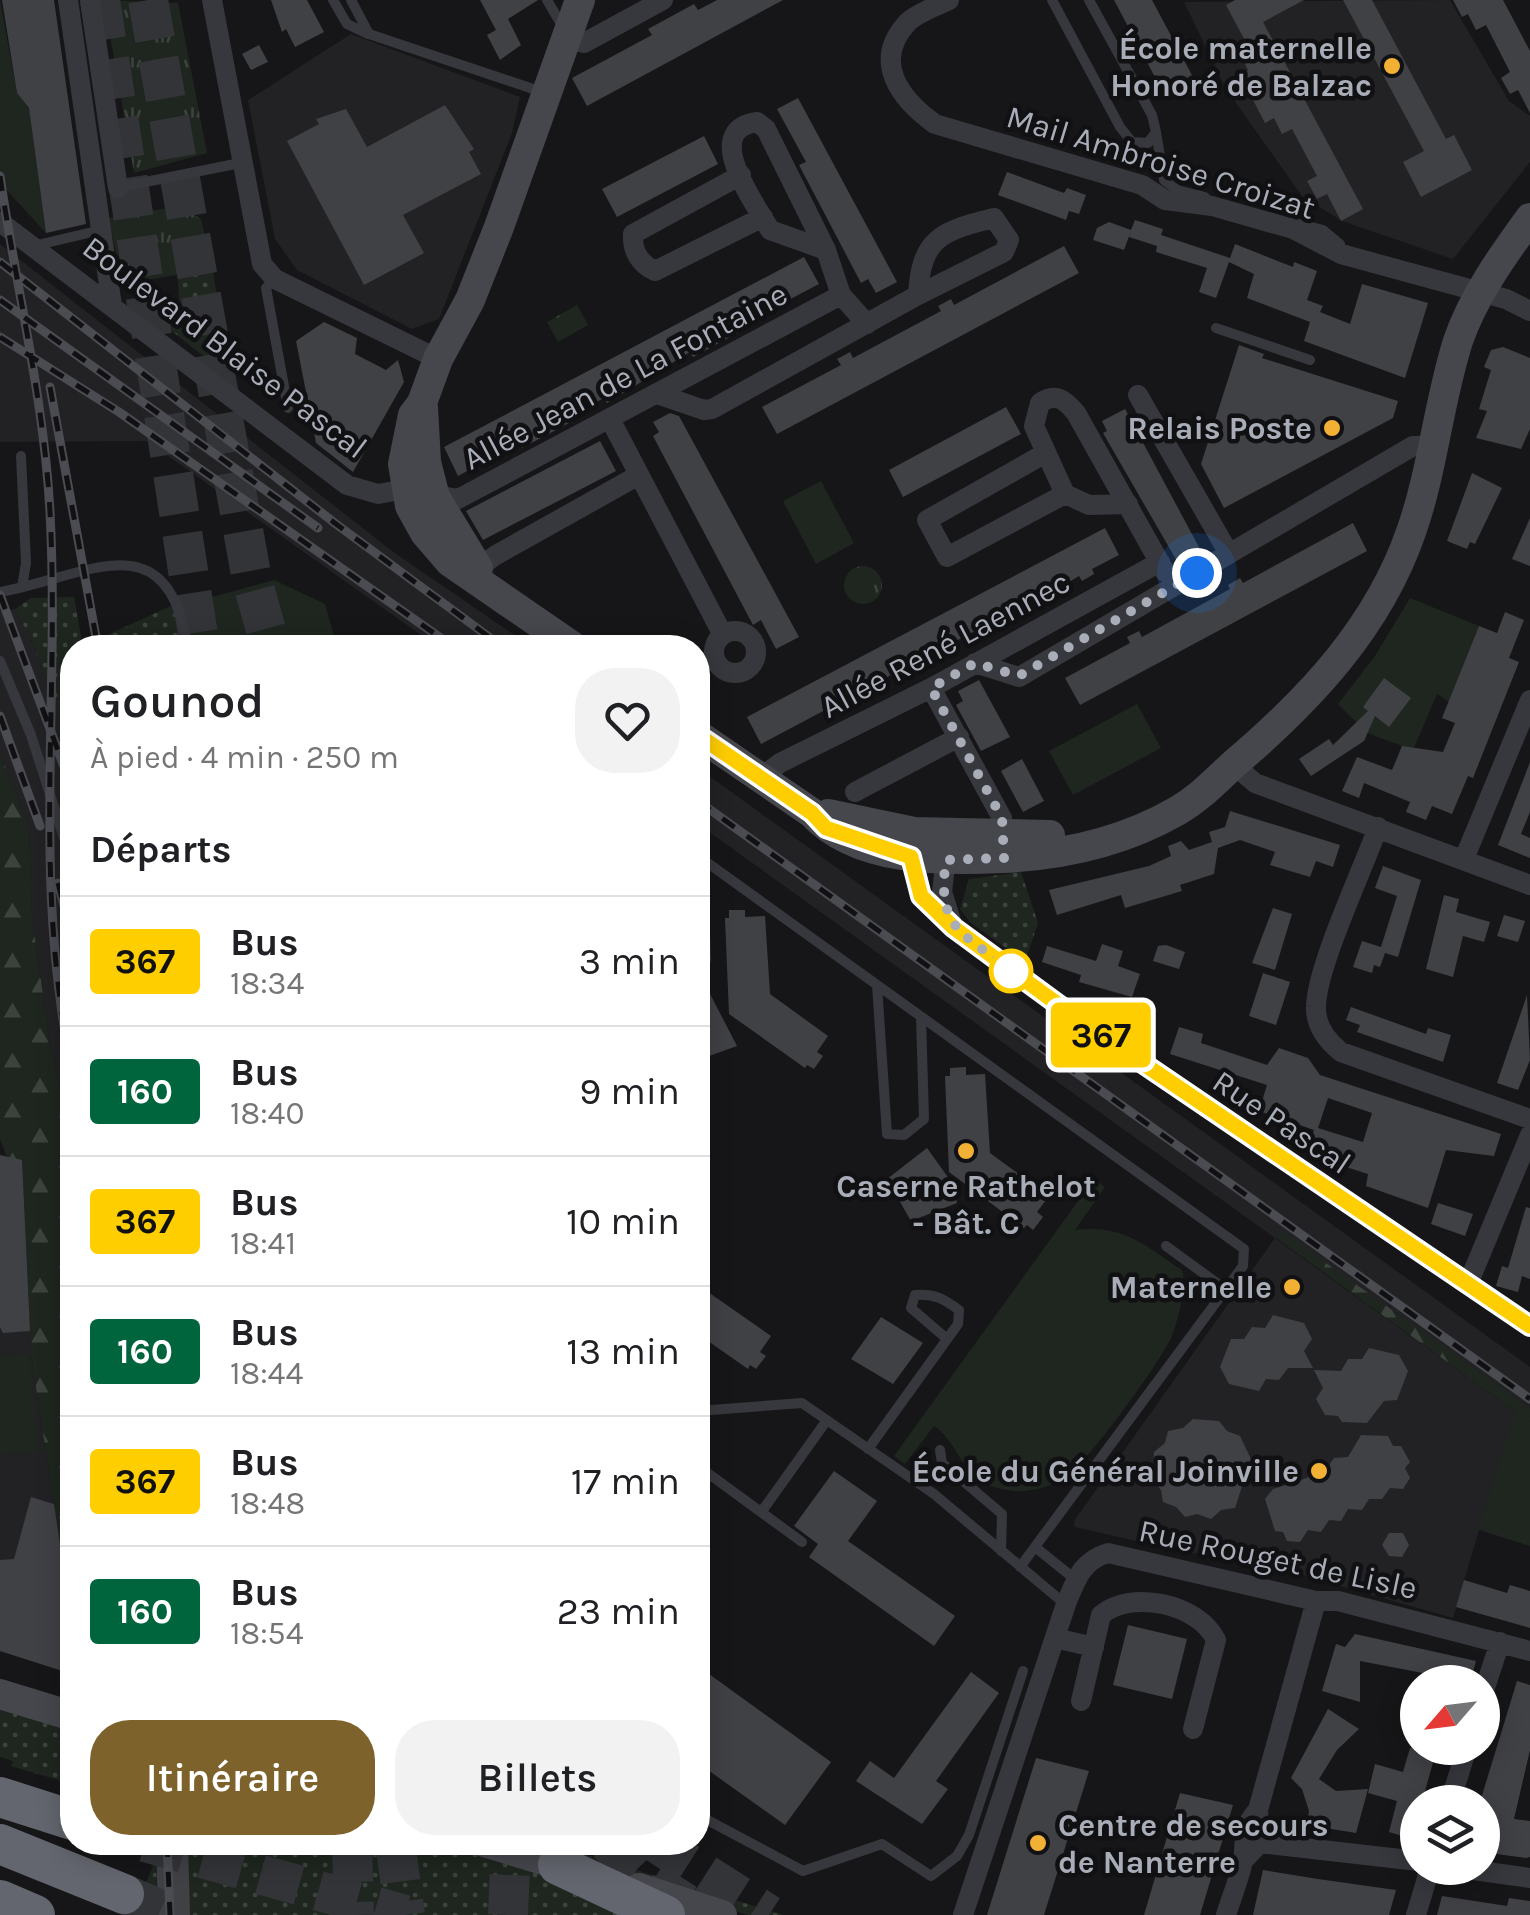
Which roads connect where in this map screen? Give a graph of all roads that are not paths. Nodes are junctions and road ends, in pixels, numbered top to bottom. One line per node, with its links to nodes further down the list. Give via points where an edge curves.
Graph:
1 (68, 0): 21 (street)
2 (90, 0): 20 (street)
3 (212, 0): 16 (street)
4 (333, 0): 12 (lane, via 346,24)
5 (351, 0): 12 (lane)
6 (547, 0): 13 (lane)
7 (580, 0): 13 (street)
8 (663, 0): 13 (street, via 584,43)
9 (949, 0): 19 (street, Mail Ambroise Croizat, via 907,23 890,50 890,74 908,104 935,124)
10 (1052, 0): 15 (lane, via 1120,127 1132,142 1148,144)
11 (1090, 0): 15 (lane)
12 (369, 34): 14 (lane)
13 (567, 38): 14 (street)
14 (546, 94): 37 (street, via 492,246)
15 (1156, 132): 18 (lane)
16 (240, 163): 20 (lane); 29 (street)
17 (740, 175): 22 (street); 22 (street, via 633,234 638,255 655,271); 27 (street, via 731,138 740,126 762,123)
18 (1164, 180): 19 (lane); 28 (lane, via 1176,190 1322,230)
19 (1142, 185): 28 (street, Mail Ambroise Croizat, via 1165,200 1212,206)
20 (118, 188): 21 (lane)
21 (96, 193): 25 (street)
22 (763, 217): 27 (street, via 777,234)
23 (1530, 218): 31 (street)
24 (0, 222): 26 (street, Boulevard Blaise Pascal)
25 (101, 230): 26 (lane); 33 (street)
26 (32, 246): 33 (street, Boulevard Blaise Pascal)
27 (826, 250): 30 (street)
28 (1372, 260): 31 (street, Mail Ambroise Croizat)
29 (268, 272): 37 (street); 42 (lane)
30 (841, 294): 35 (street); 39 (street, Allée Jean de La Fontaine)
31 (1482, 294): 34 (street, Mail Ambroise Croizat); 44 (street, via 1459,340)
32 (918, 295): 32 (street, via 1004,252 1010,240 1001,222 978,222 934,241 920,263); 35 (street)
33 (112, 306): 50 (street, Boulevard Blaise Pascal, via 347,486 378,494)
34 (1530, 311)
35 (868, 324): 39 (street, via 712,409)
36 (1216, 328): 38 (lane)
37 (438, 359): 41 (street)
38 (1310, 360)
39 (660, 394): 43 (street, Allée Jean de La Fontaine)
40 (1138, 395): 54 (street)
41 (422, 404): 50 (street, via 406,437); 52 (street)
42 (288, 408)
43 (610, 419): 48 (street); 52 (street, Allée Jean de La Fontaine, via 458,499)
44 (1436, 446): 47 (street, via 1413,446); 49 (street)
45 (1044, 454): 51 (street); 51 (street, via 927,520 947,557); 53 (street, via 1032,418 1040,403 1054,397 1076,413)
46 (21, 456): 58 (lane)
47 (1380, 468): 49 (street); 54 (street)
48 (639, 475): 56 (street); 62 (street)
49 (1426, 483): 69 (street, via 1398,566 1369,618 1303,703)
50 (405, 488): 52 (street, Boulevard Blaise Pascal); 56 (street, via 425,533 450,562)
51 (1065, 494): 53 (street, via 1089,505)
52 (435, 497): 56 (street)
53 (1128, 504): 55 (street)
54 (1228, 552): 57 (street)
55 (1160, 562): 57 (street); 64 (street, Allée René Laennec)
56 (482, 579): 61 (street)
57 (1172, 587): 64 (street, via 1019,676)
58 (22, 588): 59 (lane); 60 (lane, via 120,564 146,567 173,593)
59 (0, 592)
60 (184, 635)
61 (557, 635)
62 (723, 635)
63 (0, 661): 72 (lane)
64 (975, 663): 65 (street, Allée René Laennec)
65 (931, 688): 67 (street); 70 (street, Allée René Laennec)
66 (1530, 700): 77 (street)
67 (959, 736): 71 (street); 76 (street, via 1002,818)
68 (710, 744): 70 (street)
69 (1226, 772): 73 (street); 76 (street, via 1200,797 1131,832 1074,849)
70 (759, 779): 74 (street, via 826,828)
71 (855, 792)
72 (60, 826)
73 (1378, 827): 77 (street); 83 (street, via 1316,1004 1325,1036 1342,1052)
74 (912, 844): 75 (street); 80 (street, Rue Pascal, via 921,896)
75 (947, 847): 76 (street); 80 (street, via 942,892)
76 (1005, 847)
77 (1464, 859): 79 (street)
78 (710, 865): 81 (lane)
79 (1530, 885)
80 (954, 928): 86 (street, Rue Pascal)
81 (876, 986): 82 (lane); 82 (lane, via 887,1134 904,1135 924,1119)
82 (921, 1018): 87 (lane, via 1244,1249 1243,1266)
83 (1530, 1119)
84 (1530, 1135): 86 (street)
85 (1166, 1246): 87 (lane)
86 (1468, 1284): 88 (street, Rue Pascal)
87 (1225, 1290): 97 (lane)
88 (1530, 1326)
89 (947, 1339): 89 (lane, via 958,1310 938,1296 915,1296 911,1308); 92 (lane)
90 (710, 1411): 91 (lane, via 802,1403)
91 (828, 1420): 92 (lane); 95 (lane)
92 (868, 1448): 98 (lane)
93 (940, 1450): 98 (lane, via 942,1463 1002,1514)
94 (710, 1474): 95 (lane)
95 (762, 1510): 96 (lane)
96 (802, 1542)
97 (1035, 1548): 99 (lane); 100 (lane)
98 (1001, 1551): 99 (lane)
99 (1020, 1567): 102 (lane)
100 (1076, 1580): 101 (street, Rue Rouget de Lisle, via 1089,1560 1108,1553); 102 (street)
101 (1316, 1601): 104 (street, Rue Rouget de Lisle); 116 (street)
102 (1066, 1604): 103 (street)
103 (1055, 1638): 105 (street); 133 (street)
104 (1500, 1642): 106 (street, Rue Rouget de Lisle); 107 (street)
105 (1094, 1647): 110 (street); 112 (street, via 1100,1615 1122,1601 1134,1599 1208,1624 1216,1640)
106 (1530, 1651)
107 (1493, 1665)
108 (1023, 1671): 118 (lane, via 970,1835 957,1856 930,1876 882,1844 803,1871)
109 (0, 1694): 111 (street)
110 (1082, 1702)
111 (60, 1712)
112 (1193, 1730)
113 (0, 1782): 115 (highway)
114 (0, 1797): 117 (highway)
115 (60, 1800)
116 (1258, 1810): 119 (street); 122 (street, via 1248,1820)
117 (60, 1816)
118 (710, 1821)
119 (1260, 1843): 122 (street); 123 (street)
120 (0, 1844): 128 (highway)
121 (526, 1855): 124 (street)
122 (1243, 1860): 134 (street)
123 (1400, 1860)
124 (558, 1865): 131 (highway); 132 (street)
125 (1500, 1874): 126 (street)
126 (1530, 1878)
127 (1425, 1885): 135 (street)
128 (124, 1894)
129 (0, 1900): 130 (highway)
130 (36, 1915)
131 (664, 1915)
132 (722, 1915)
133 (963, 1915)
134 (1226, 1915)
135 (1416, 1915)

